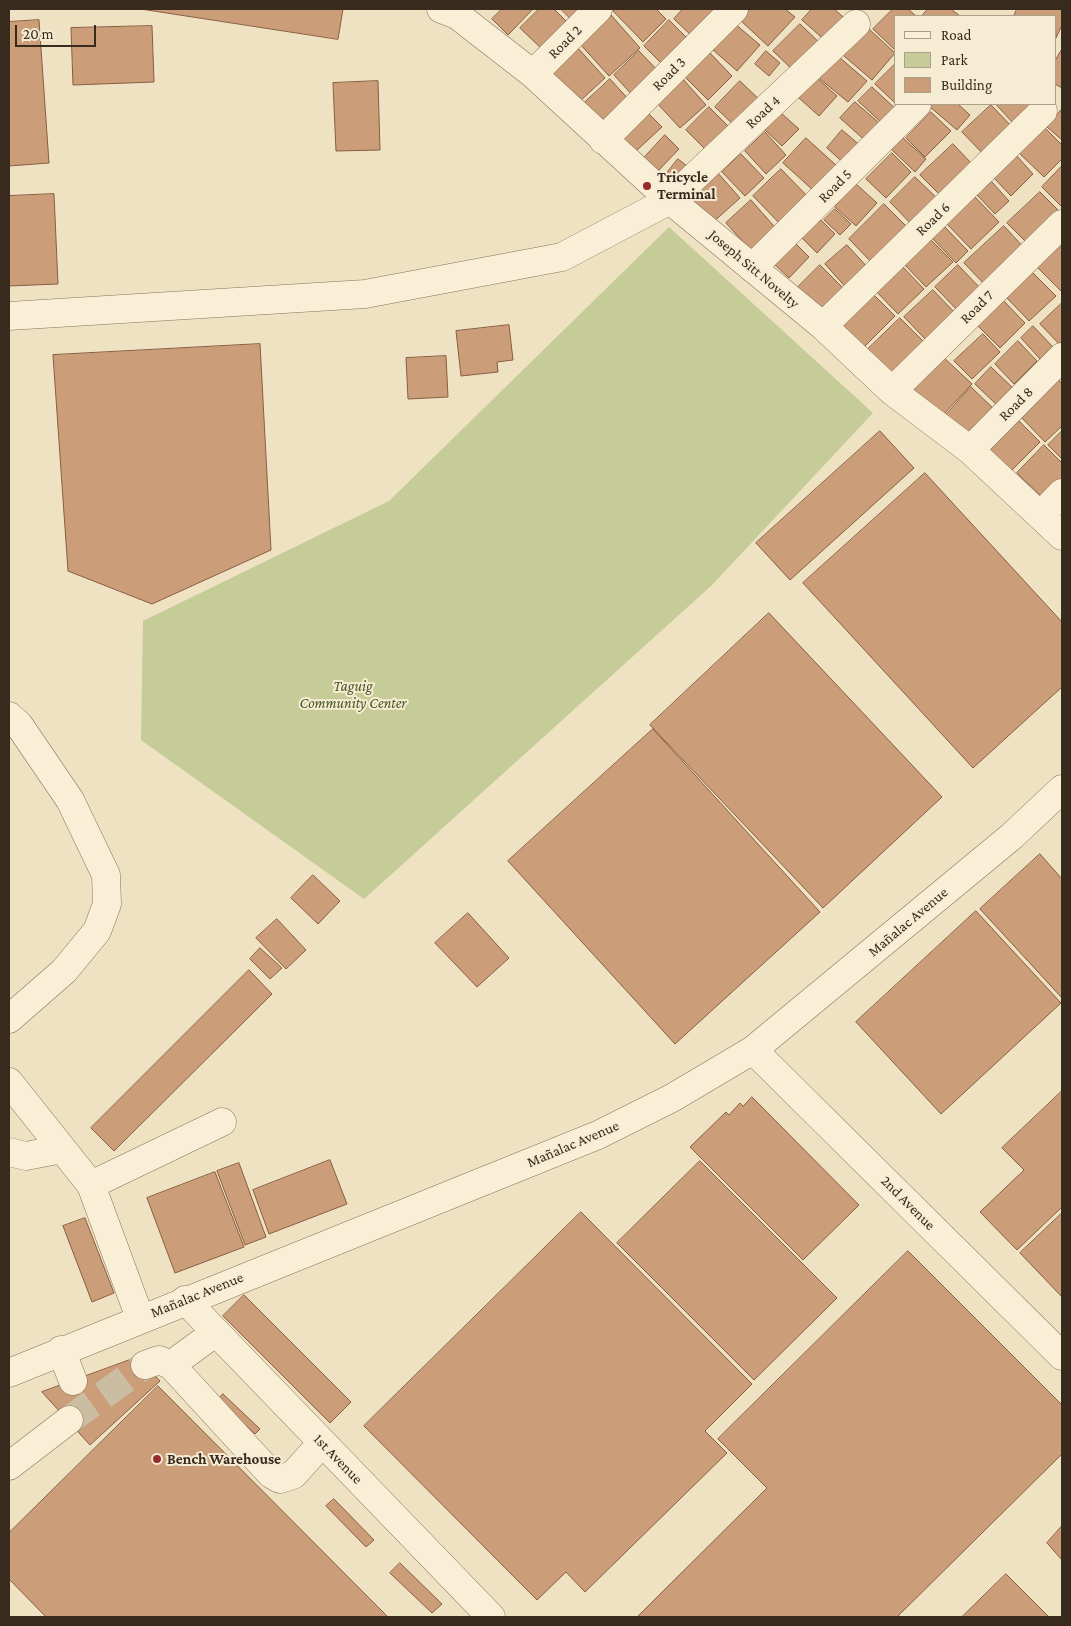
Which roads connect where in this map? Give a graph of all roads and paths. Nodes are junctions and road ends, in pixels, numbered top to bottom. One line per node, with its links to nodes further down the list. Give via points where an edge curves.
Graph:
1 (598, 9): 5 (street, Road 2)
2 (734, 9): 8 (street, Road 3)
3 (454, 11): 5 (street, Joseph Sitt Novelty)
4 (856, 24): 9 (street, Road 4)
5 (533, 74): 8 (street, Joseph Sitt Novelty)
6 (916, 105): 11 (street, Road 5)
7 (1043, 111): 13 (street, Road 6)
8 (603, 140): 9 (street, Joseph Sitt Novelty)
9 (670, 200): 11 (street, Joseph Sitt Novelty); 12 (street, Road 4, via 562,257 365,294)
10 (1062, 224): 15 (street, Road 7)
11 (752, 268): 13 (street, Joseph Sitt Novelty)
12 (9, 316)
13 (823, 326): 15 (street, Joseph Sitt Novelty)
14 (1062, 357): 16 (street, Road 8)
15 (892, 391): 16 (street, Joseph Sitt Novelty)
16 (970, 450): 18 (street, Joseph Sitt Novelty)
17 (1062, 494): 18 (street)
18 (1041, 515): 19 (street, Joseph Sitt Novelty)
19 (1062, 536)
20 (9, 716): 22 (street, via 19,725 70,800 106,875 107,904 97,932 64,971)
21 (1062, 789): 23 (street, Mañalac Avenue, via 1004,843)
22 (9, 1019)
23 (753, 1050): 29 (street, Mañalac Avenue, via 672,1098 598,1135); 33 (street, 2nd Avenue)
24 (9, 1082): 26 (street)
25 (222, 1122): 28 (street)
26 (62, 1149): 27 (street, via 26,1156); 28 (street)
27 (9, 1152)
28 (90, 1186): 30 (street)
29 (185, 1300): 30 (street, Mañalac Avenue); 31 (street, 1st Avenue)
30 (140, 1318): 32 (street, Mañalac Avenue)
31 (216, 1332): 37 (street, 1st Avenue); 37 (street, via 158,1365 280,1479 293,1475)
32 (61, 1350): 34 (street, Mañalac Avenue); 35 (street)
33 (1062, 1356)
34 (9, 1373)
35 (73, 1381)
36 (68, 1420): 38 (street)
37 (322, 1442): 39 (street, 1st Avenue)
38 (11, 1457)
39 (491, 1617)

